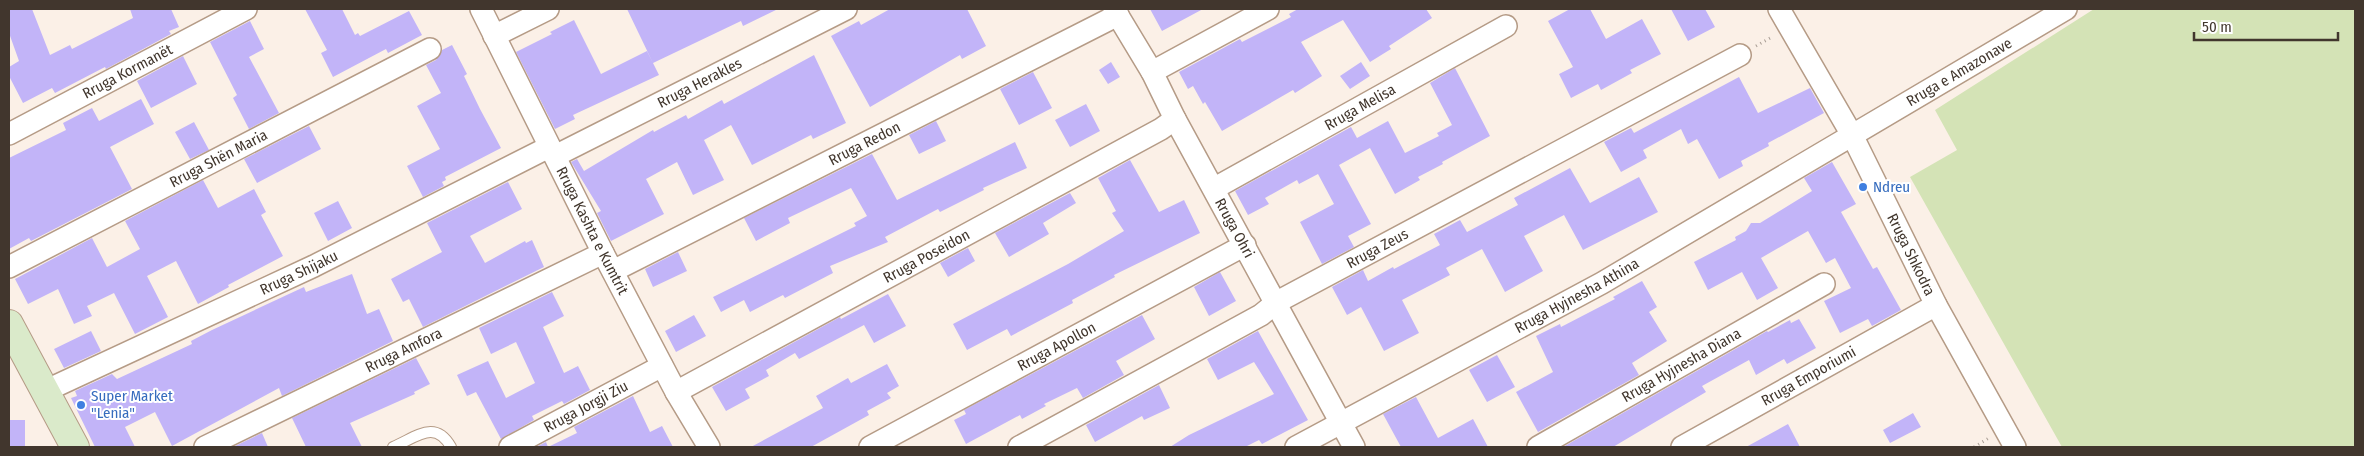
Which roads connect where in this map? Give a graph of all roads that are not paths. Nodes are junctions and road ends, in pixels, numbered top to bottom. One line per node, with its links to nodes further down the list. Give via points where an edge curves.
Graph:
1 (246, 9): 15 (street, Rruga Kormanët)
2 (481, 9): 10 (street, Rruga Kashta e Kumtrit)
3 (548, 9): 10 (street)
4 (846, 9): 17 (street, Rruga Herakles)
5 (1268, 9): 13 (street)
6 (2066, 9): 16 (street, Rruga e Amazonave)
7 (1116, 12): 13 (street, Rruga Ohri); 20 (street, Rruga Redon)
8 (1786, 15): 16 (street, Rruga Shkodra)
9 (1506, 26): 18 (street, Rruga Melisa)
10 (494, 36): 17 (street, Rruga Kashta e Kumtrit)
11 (430, 49): 21 (street, Rruga Shën Maria)
12 (1740, 55): 23 (street, Rruga Zeus)
13 (1152, 72): 14 (street, Rruga Ohri)
14 (1175, 119): 18 (street, Rruga Ohri); 28 (street, Rruga Poseidon, via 1161,130)
15 (9, 134)
16 (1852, 135): 24 (street, Rruga Shkodra); 29 (street, Rruga Hyjnesha Athina, via 1602,282)
17 (552, 152): 20 (street, Rruga Kashta e Kumtrit); 27 (street, Rruga Shijaku)
18 (1215, 188): 19 (street, Rruga Ohri)
19 (1245, 245): 23 (street, Rruga Ohri); 36 (street, Rruga Apollon)
20 (608, 262): 26 (street, Rruga Kashta e Kumtrit); 31 (street, Rruga Amfora)
21 (9, 267)
22 (1824, 284): 40 (street, Rruga Hyjnesha Diana)
23 (1277, 302): 29 (street, Rruga Ohri); 37 (street, Rruga Zeus, via 1261,315)
24 (1936, 306): 41 (street, Rruga Emporiumi); 42 (street, Rruga Shkodra)
25 (9, 324): 27 (main road)
26 (662, 366): 28 (street, Rruga Kashta e Kumtrit); 34 (street, Rruga Jorgji Ziu)
27 (45, 391): 30 (main road)
28 (676, 392): 35 (street, Rruga Kashta e Kumtrit)
29 (1340, 422): 38 (street, Rruga Hyjnesha Athina); 39 (street, Rruga Ohri)
30 (75, 447)
31 (205, 447)
32 (393, 447): 33 (lane, via 429,432 437,432 445,436)
33 (452, 447)
34 (510, 447)
35 (709, 447)
36 (870, 447)
37 (1019, 447)
38 (1296, 447)
39 (1354, 447)
40 (1538, 447)
41 (1682, 447)
42 (2015, 447)

